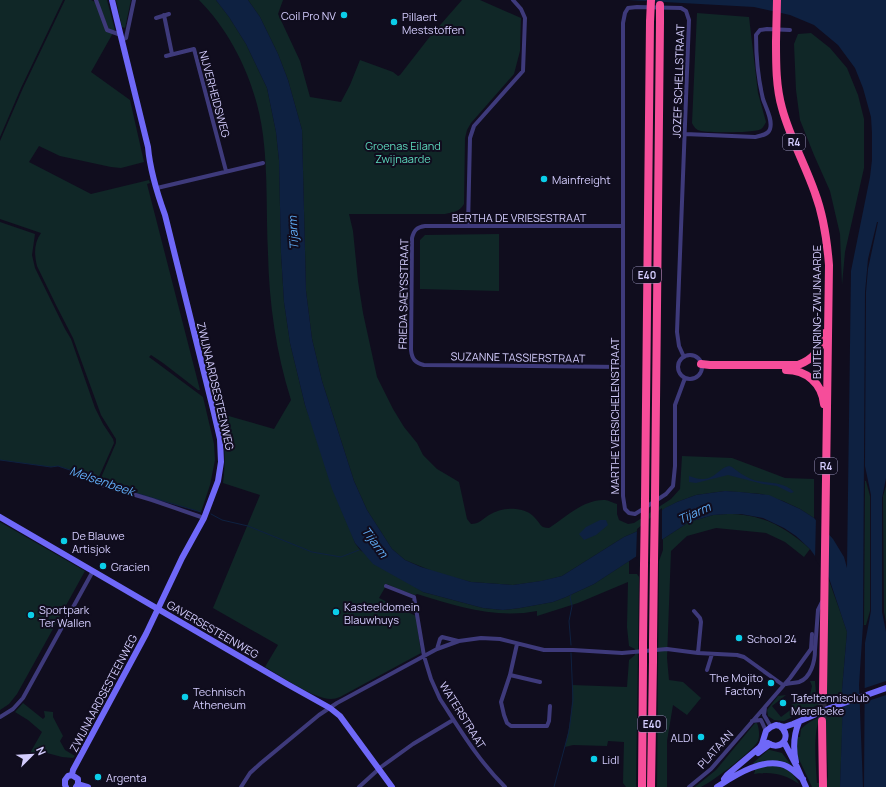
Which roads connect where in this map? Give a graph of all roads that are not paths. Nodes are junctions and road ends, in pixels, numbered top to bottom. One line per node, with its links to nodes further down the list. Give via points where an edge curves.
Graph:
1 (96, 0): 14 (street, via 106,28)
2 (112, 0): 14 (main road, ZWIJNAARDSESTEENWEG)
3 (134, 0): 14 (street, via 128,33 126,38)
4 (513, 0): 21 (street, via 525,18 523,70 471,132)
5 (647, 0): 12 (highway, bridge)
6 (650, 0): 12 (highway, E40, bridge)
7 (661, 0): 82 (highway, E40, bridge)
8 (777, 0): 24 (highway, BUITENRING-ZWIJNAARDE / R4, bridge, via 778,88 788,129 815,191 824,224 828,265)
9 (169, 14): 10 (street)
10 (164, 15): 11 (street); 15 (street)
11 (156, 18)
12 (649, 22): 81 (highway, E40, bridge)
13 (790, 30): 17 (street, via 767,28 760,30 756,35 759,79 771,122 768,132 755,137)
14 (121, 37): 20 (main road, ZWIJNAARDSESTEENWEG)
15 (172, 54): 16 (street, NIJVERHEIDSWEG); 19 (street, NIJVERHEIDSWEG, via 194,49)
16 (166, 56)
17 (685, 134): 22 (street, JOZEF SCHELLSTRAAT, via 689,39 689,20 686,11 681,8 628,8 623,24); 25 (street, JOZEF SCHELLSTRAAT, via 677,332)
18 (263, 163): 19 (street)
19 (226, 171): 20 (street)
20 (156, 188): 33 (main road, ZWIJNAARDSESTEENWEG, via 165,215 220,445 220,474)
21 (468, 226): 22 (street, BERTHA DE VRIESESTRAAT); 23 (street, BERTHA DE VRIESESTRAAT, via 425,226)
22 (623, 226): 27 (street, MARTHE VERSICHELENSTRAAT)
23 (416, 229): 26 (street, FRIEDA SAEYSSTRAAT, via 412,238 411,350)
24 (828, 314): 28 (highway, via 820,349 803,363 793,366); 30 (highway, BUITENRING-ZWIJNAARDE / R4)
25 (684, 357): 28 (street, via 696,357); 29 (street, JOZEF SCHELLSTRAAT, via 678,368)
26 (414, 360): 27 (street, SUZANNE TASSIERSTRAAT, via 424,365)
27 (623, 367): 29 (street, MARTHE VERSICHELENSTRAAT, via 623,496 625,509 629,513 635,514 642,510 666,494 673,486 675,405)
28 (701, 367): 29 (street, via 700,374 693,379); 30 (highway, via 800,372 809,376 817,385)
29 (685, 378)
30 (827, 414): 36 (highway, BUITENRING-ZWIJNAARDE / R4)
31 (102, 486): 33 (street)
32 (0, 517): 34 (main road, GAVERSESTEENWEG)
33 (204, 518): 37 (main road, ZWIJNAARDSESTEENWEG)
34 (93, 571): 37 (main road, GAVERSESTEENWEG); 57 (street, via 23,698 13,709)
35 (386, 586): 46 (street, WATERSTRAAT, via 414,597)
36 (823, 600): 43 (street, via 818,610); 52 (highway, R4)
37 (158, 608): 55 (main road, GAVERSESTEENWEG); 71 (main road, ZWIJNAARDSESTEENWEG)
38 (694, 611): 44 (street, via 701,622)
39 (812, 634): 43 (street)
40 (459, 641): 41 (street, via 500,638); 42 (street); 42 (street, via 442,637)
41 (518, 644): 44 (street, via 544,650 622,653 667,649); 48 (street)
42 (437, 649): 46 (street)
43 (813, 649): 50 (street, PLATAAN); 50 (street, via 812,667 805,679)
44 (698, 653): 45 (street)
45 (712, 654): 47 (street); 50 (street, via 744,657)
46 (424, 656): 55 (street); 58 (street, WATERSTRAAT, via 435,690)
47 (707, 670)
48 (510, 676): 49 (street); 54 (street, via 501,702 509,725 547,726)
49 (540, 682)
50 (784, 684): 53 (street, PLATAAN)
51 (886, 688): 61 (main road, via 834,706)
52 (823, 694)
53 (766, 705): 56 (street, PLATAAN); 64 (street, via 764,714)
54 (550, 706)
55 (330, 708): 69 (main road, GAVERSESTEENWEG, via 340,716); 77 (street, via 250,773)
56 (762, 710): 59 (street, PLATAAN); 60 (street)
57 (0, 717)
58 (453, 720): 69 (street); 80 (street, WATERSTRAAT, via 475,753)
59 (752, 721): 60 (street); 83 (street, PLATAAN, via 711,769)
60 (762, 722): 64 (street)
61 (799, 722): 63 (main road); 65 (main road); 70 (main road, via 795,751)
62 (822, 722): 87 (highway)
63 (780, 726): 64 (main road, via 776,725); 65 (main road)
64 (767, 731): 67 (main road, via 767,741); 72 (main road, via 760,747)
65 (786, 734): 66 (main road)
66 (784, 742): 68 (main road); 70 (main road)
67 (770, 744): 68 (main road); 72 (main road, via 737,772)
68 (778, 746): 70 (main road)
69 (379, 770): 78 (street); 79 (main road, GAVERSESTEENWEG)
70 (798, 770): 73 (main road)
71 (72, 775): 74 (main road, ZWIJNAARDSESTEENWEG, via 66,778); 75 (main road, via 77,778)
72 (724, 779): 84 (main road)
73 (803, 779): 85 (main road, via 784,765 759,765); 86 (main road)
74 (64, 786)
75 (77, 786): 76 (main road)
76 (88, 787)
77 (241, 787)
78 (359, 787)
79 (392, 787)
80 (505, 787)
81 (642, 787)
82 (651, 787)
83 (689, 787)
84 (712, 787)
85 (717, 787)
86 (806, 787)
87 (823, 787)

